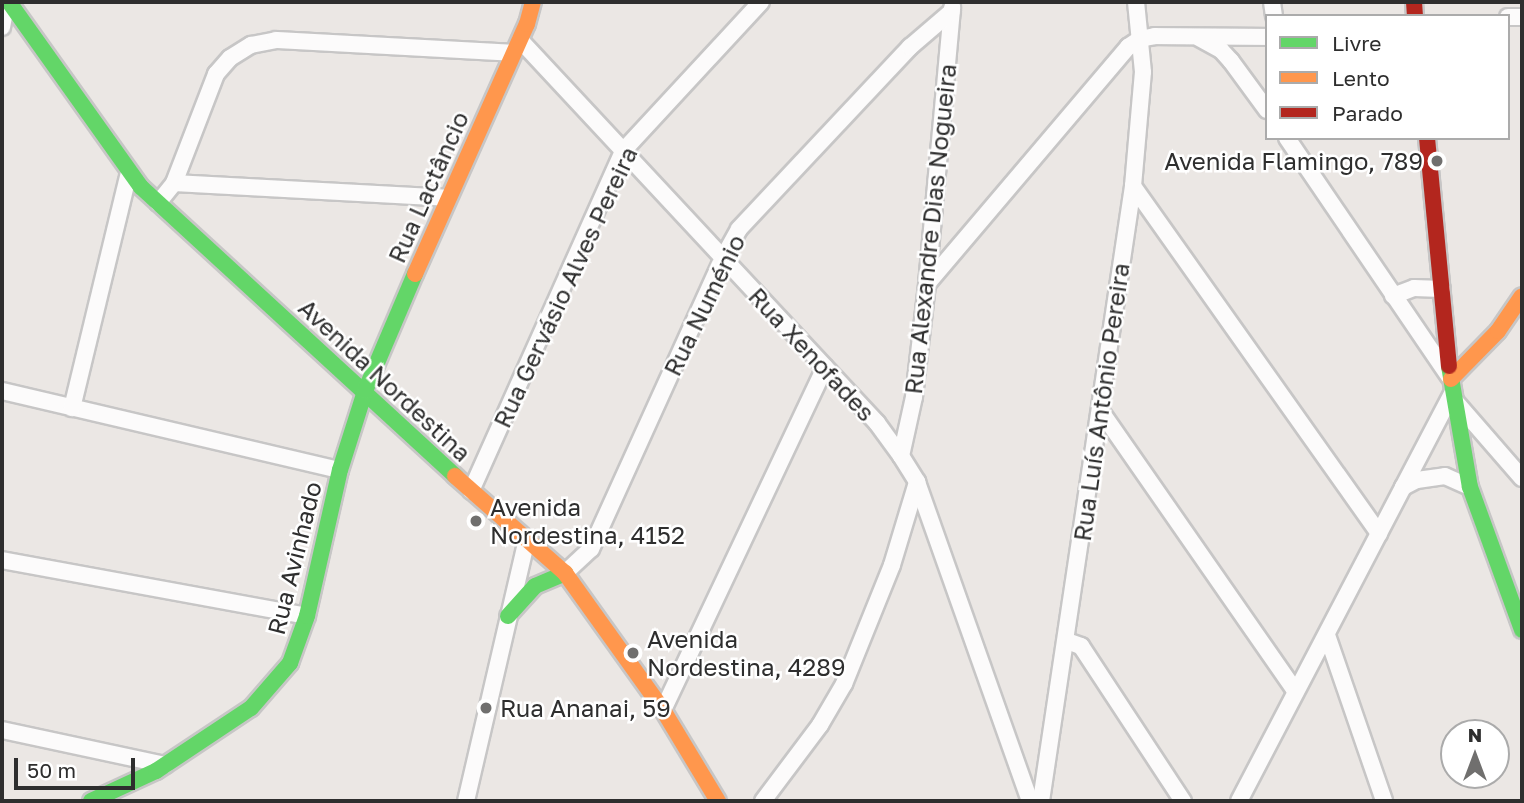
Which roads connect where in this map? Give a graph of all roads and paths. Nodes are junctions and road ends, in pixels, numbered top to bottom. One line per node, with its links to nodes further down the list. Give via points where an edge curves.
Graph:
1 (8, 2): 6 (street); 15 (street, Avenida Nordestina)
2 (533, 2): 10 (street, Rua Lactâncio)
3 (761, 2): 14 (street, Rua Gervásio Alves Pereira)
4 (1136, 2): 9 (street, Rua Luís Antônio Pereira)
5 (952, 7): 20 (street, Rua Numénio, via 740,229); 21 (street, Rua Alexandre Dias Nogueira)
6 (2, 27)
7 (1194, 35): 8 (street); 9 (street); 11 (street, via 1221,50)
8 (1265, 37)
9 (1140, 39): 17 (street, Rua Luís Antônio Pereira, via 1143,90); 21 (street, via 1117,57)
10 (516, 47): 14 (street, Rua Xenofades); 16 (street, via 276,40 251,45 216,74); 18 (street, Rua Lactâncio)
11 (1265, 107)
12 (1288, 140): 23 (street)
13 (1427, 140): 22 (street)
14 (623, 151): 20 (street, Rua Xenofades); 37 (street, Rua Gervásio Alves Pereira)
15 (129, 172): 19 (street, Avenida Nordestina); 29 (street)
16 (174, 183): 18 (street); 19 (street)
17 (1133, 186): 30 (street, Rua Luís Antônio Pereira); 38 (street)
18 (447, 198): 28 (street, Rua Lactâncio)
19 (158, 203): 28 (street, Avenida Nordestina)
20 (723, 258): 25 (street, Rua Xenofades); 41 (street, Rua Numénio, via 591,549)
21 (927, 284): 31 (street, Rua Alexandre Dias Nogueira, via 914,397)
22 (1442, 289): 23 (street, via 1414,288); 26 (street)
23 (1393, 296): 26 (street)
24 (1522, 296): 26 (street)
25 (825, 367): 31 (street, Rua Xenofades); 48 (street)
26 (1452, 390): 33 (street); 35 (street); 36 (street)
27 (2, 391): 29 (street)
28 (365, 391): 32 (street, Rua Avinhado); 37 (street, Avenida Nordestina)
29 (72, 408): 32 (street)
30 (1100, 410): 46 (street, Rua Luís Antônio Pereira); 47 (street)
31 (901, 456): 34 (street, Rua Xenofades)
32 (341, 470): 42 (street, Rua Avinhado)
33 (1522, 478)
34 (917, 482): 54 (street, via 892,565 844,684 820,725); 55 (street, Rua Xenofades)
35 (1403, 487): 36 (street, via 1445,476); 38 (street)
36 (1470, 487): 44 (street)
37 (471, 491): 39 (street, Avenida Nordestina)
38 (1379, 534): 45 (street)
39 (527, 539): 41 (street, Avenida Nordestina); 43 (street)
40 (2, 560): 42 (street)
41 (565, 573): 43 (street, via 535,586); 48 (street, Avenida Nordestina)
42 (307, 616): 50 (street, Rua Avinhado, via 290,663 276,683 251,708)
43 (508, 616): 52 (street)
44 (1522, 630)
45 (1327, 635): 47 (street); 59 (street)
46 (1067, 641): 56 (street, Rua Luís Antônio Pereira); 57 (street, via 1081,646)
47 (1296, 692): 58 (street)
48 (663, 710): 53 (street, Avenida Nordestina)
49 (2, 730): 50 (street)
50 (164, 765): 51 (street, Rua Avinhado)
51 (91, 801)
52 (466, 801)
53 (718, 801)
54 (763, 801)
55 (1030, 801)
56 (1041, 801)
57 (1183, 801)
58 (1239, 801)
59 (1384, 801)

